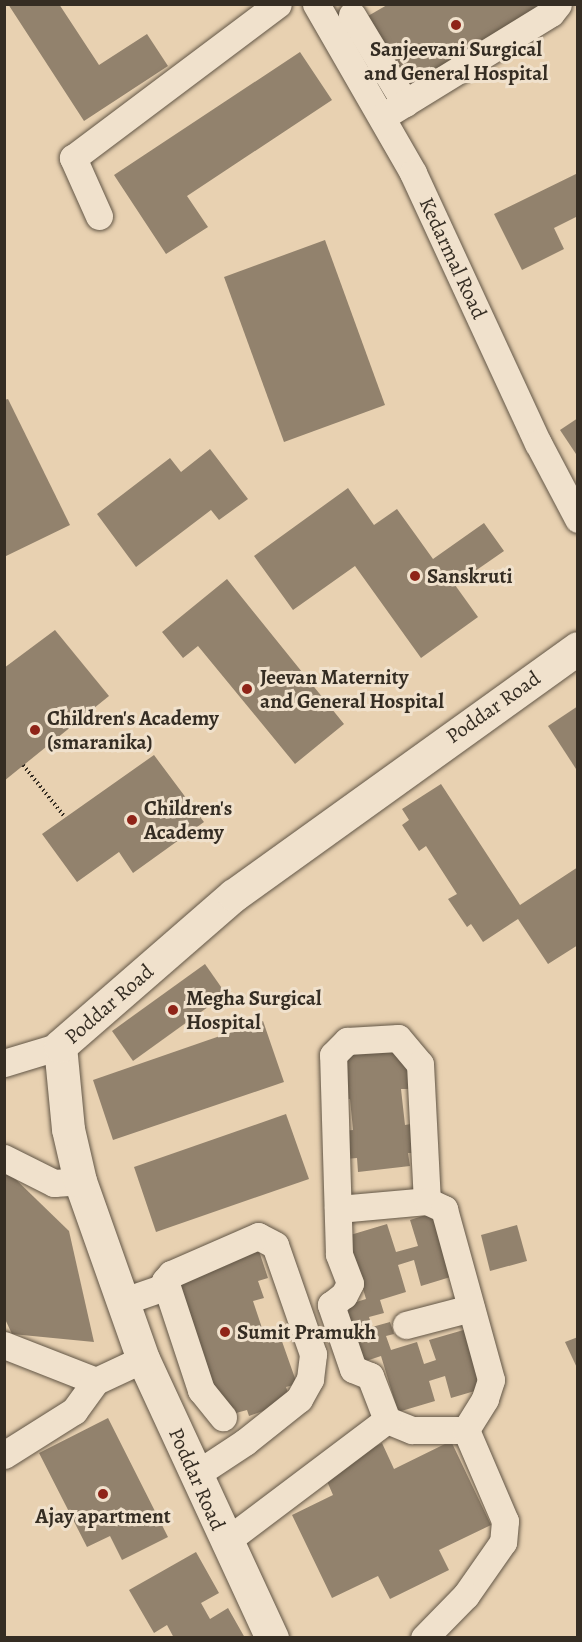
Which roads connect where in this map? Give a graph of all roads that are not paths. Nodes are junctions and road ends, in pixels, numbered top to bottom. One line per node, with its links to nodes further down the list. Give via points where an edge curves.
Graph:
1 (279, 4): 9 (street, via 73,158)
2 (316, 4): 4 (street, Kedarmal Road)
3 (558, 4): 7 (street, via 551,13)
4 (350, 16): 5 (street); 6 (street, Kedarmal Road)
5 (379, 59): 6 (street); 7 (street)
6 (355, 73): 8 (street, Kedarmal Road)
7 (405, 103): 8 (street)
8 (382, 117): 10 (street, Kedarmal Road, via 413,173 538,443)
9 (99, 216)
10 (578, 519)
11 (578, 648): 12 (street, Poddar Road, via 234,895)
12 (60, 1046): 13 (street); 15 (street, Poddar Road, via 68,1129)
13 (4, 1063)
14 (4, 1158): 15 (street, via 54,1183)
15 (80, 1181): 20 (street, Poddar Road)
16 (427, 1201): 17 (street); 17 (street, via 420,1064 398,1038 347,1041 333,1055); 21 (street, via 444,1209)
17 (338, 1209): 27 (street, via 339,1254 350,1283 344,1295 331,1305 353,1369 370,1376)
18 (261, 1224): 19 (street, via 160,1269 156,1277)
19 (159, 1289): 20 (street); 29 (street, via 197,1398)
20 (124, 1301): 24 (street, Poddar Road)
21 (471, 1308): 22 (street); 28 (street, via 491,1380 485,1399)
22 (406, 1325)
23 (4, 1344): 25 (street)
24 (142, 1359): 25 (street); 31 (street, Poddar Road)
25 (96, 1381): 30 (street, via 74,1411)
26 (223, 1417): 29 (street, via 201,1390 165,1281 171,1274 258,1236 275,1245 314,1354 310,1379 298,1399)
27 (387, 1420): 28 (street, via 412,1430); 32 (street)
28 (466, 1430): 33 (street, via 505,1521 503,1542 466,1595)
29 (233, 1450): 31 (street)
30 (4, 1455)
31 (195, 1475): 32 (street, Poddar Road)
32 (225, 1542): 34 (street, Poddar Road)
33 (421, 1637)
34 (272, 1638)

